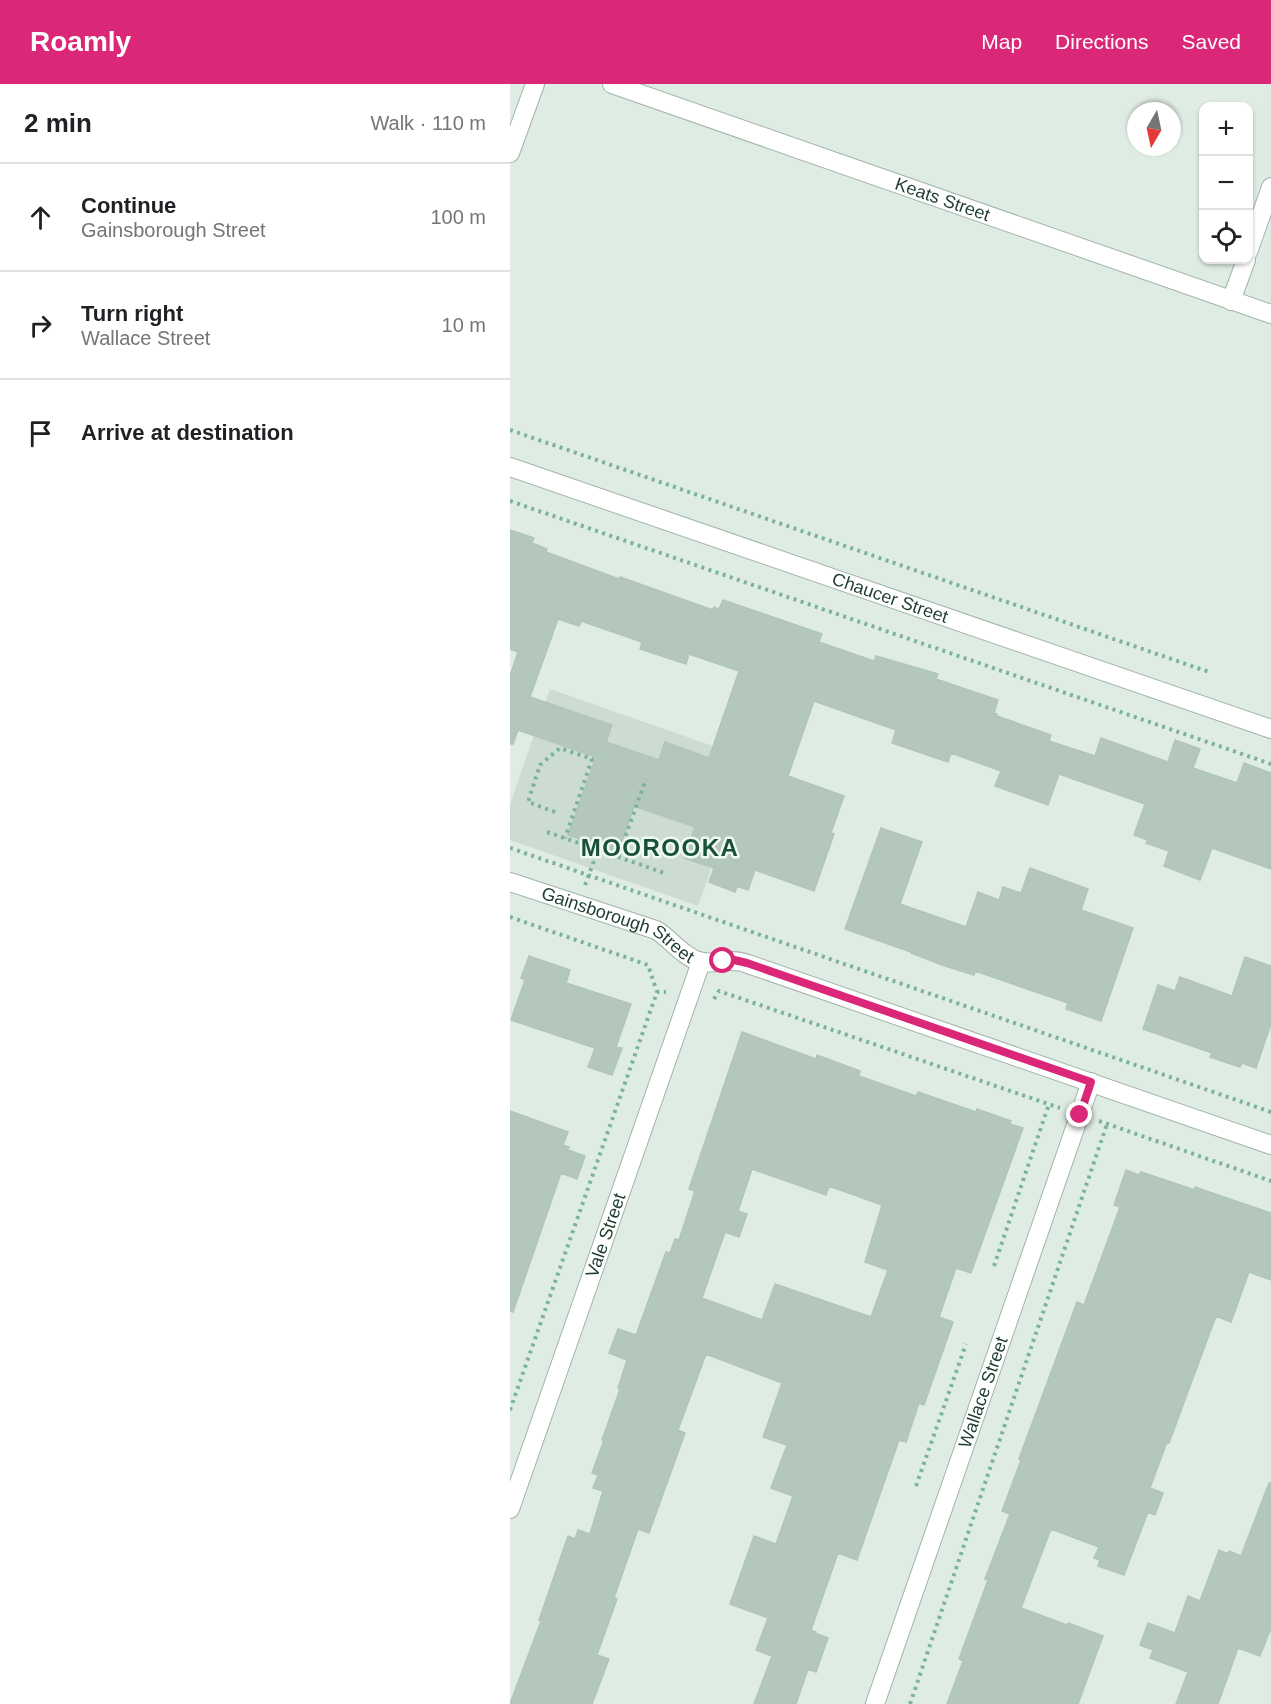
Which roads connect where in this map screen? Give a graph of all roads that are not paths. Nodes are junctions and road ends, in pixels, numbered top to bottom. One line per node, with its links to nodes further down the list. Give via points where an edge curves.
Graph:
1 (535, 84): 3 (street)
2 (612, 84): 7 (street, Keats Street)
3 (510, 153)
4 (1271, 187): 5 (street)
5 (1253, 238)
6 (1245, 264): 7 (street)
7 (1231, 301): 8 (street, Keats Street)
8 (1271, 314)
9 (510, 467): 10 (street, Chaucer Street)
10 (1271, 729)
11 (510, 882): 12 (street, Gainsborough Street, via 656,930)
12 (701, 962): 13 (street, Gainsborough Street, via 747,963); 15 (street, Vale Street)
13 (1091, 1082): 14 (street, Gainsborough Street); 16 (street, Wallace Street)
14 (1271, 1145)
15 (510, 1509)
16 (875, 1704)

